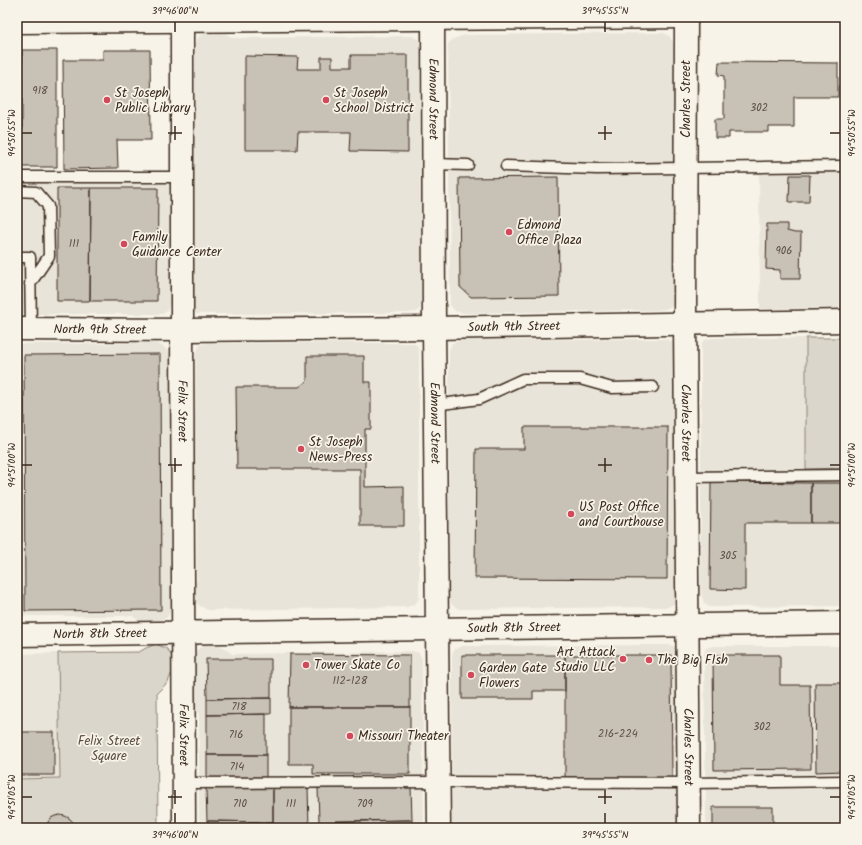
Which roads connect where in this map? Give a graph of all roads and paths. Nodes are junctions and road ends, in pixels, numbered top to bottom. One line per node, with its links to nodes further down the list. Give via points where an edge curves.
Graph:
1 (687, 17): 2 (main road); 9 (main road, Charles Street)
2 (433, 18): 3 (main road); 5 (main road, Edmond Street)
3 (182, 19): 4 (main road); 11 (main road, Felix Street)
4 (17, 22)
5 (433, 164): 6 (lane); 17 (main road, Edmond Street)
6 (468, 165)
7 (506, 166): 9 (lane)
8 (845, 166): 9 (lane)
9 (686, 169): 16 (main road, Charles Street)
10 (17, 177): 11 (lane)
11 (182, 177): 19 (main road, Felix Street)
12 (17, 191): 14 (lane, via 36,192 48,206 49,256)
13 (17, 257): 14 (lane, via 30,257)
14 (30, 284): 18 (lane)
15 (845, 321): 16 (main road, South 9th Street)
16 (685, 323): 17 (main road, South 9th Street); 23 (main road, Charles Street)
17 (434, 328): 19 (main road, South 9th Street); 21 (main road, Edmond Street)
18 (24, 330): 19 (main road, North 9th Street)
19 (182, 330): 27 (main road, Felix Street)
20 (653, 387): 21 (lane, via 612,388 580,379 523,379 479,399)
21 (435, 404): 26 (main road, Edmond Street)
22 (845, 476): 23 (lane)
23 (687, 477): 25 (main road, Charles Street)
24 (845, 623): 25 (main road, South 8th Street)
25 (688, 625): 26 (main road, South 8th Street); 32 (main road, Charles Street)
26 (437, 629): 27 (main road, South 8th Street); 30 (main road, Edmond Street)
27 (183, 633): 28 (main road, North 8th Street); 31 (main road, Felix Street)
28 (17, 635)
29 (845, 781): 32 (lane)
30 (438, 782): 31 (lane); 32 (lane); 34 (main road, Edmond Street)
31 (184, 783): 33 (main road, Felix Street)
32 (689, 784): 35 (main road, Charles Street)
33 (184, 828)
34 (439, 828)
35 (689, 828)

